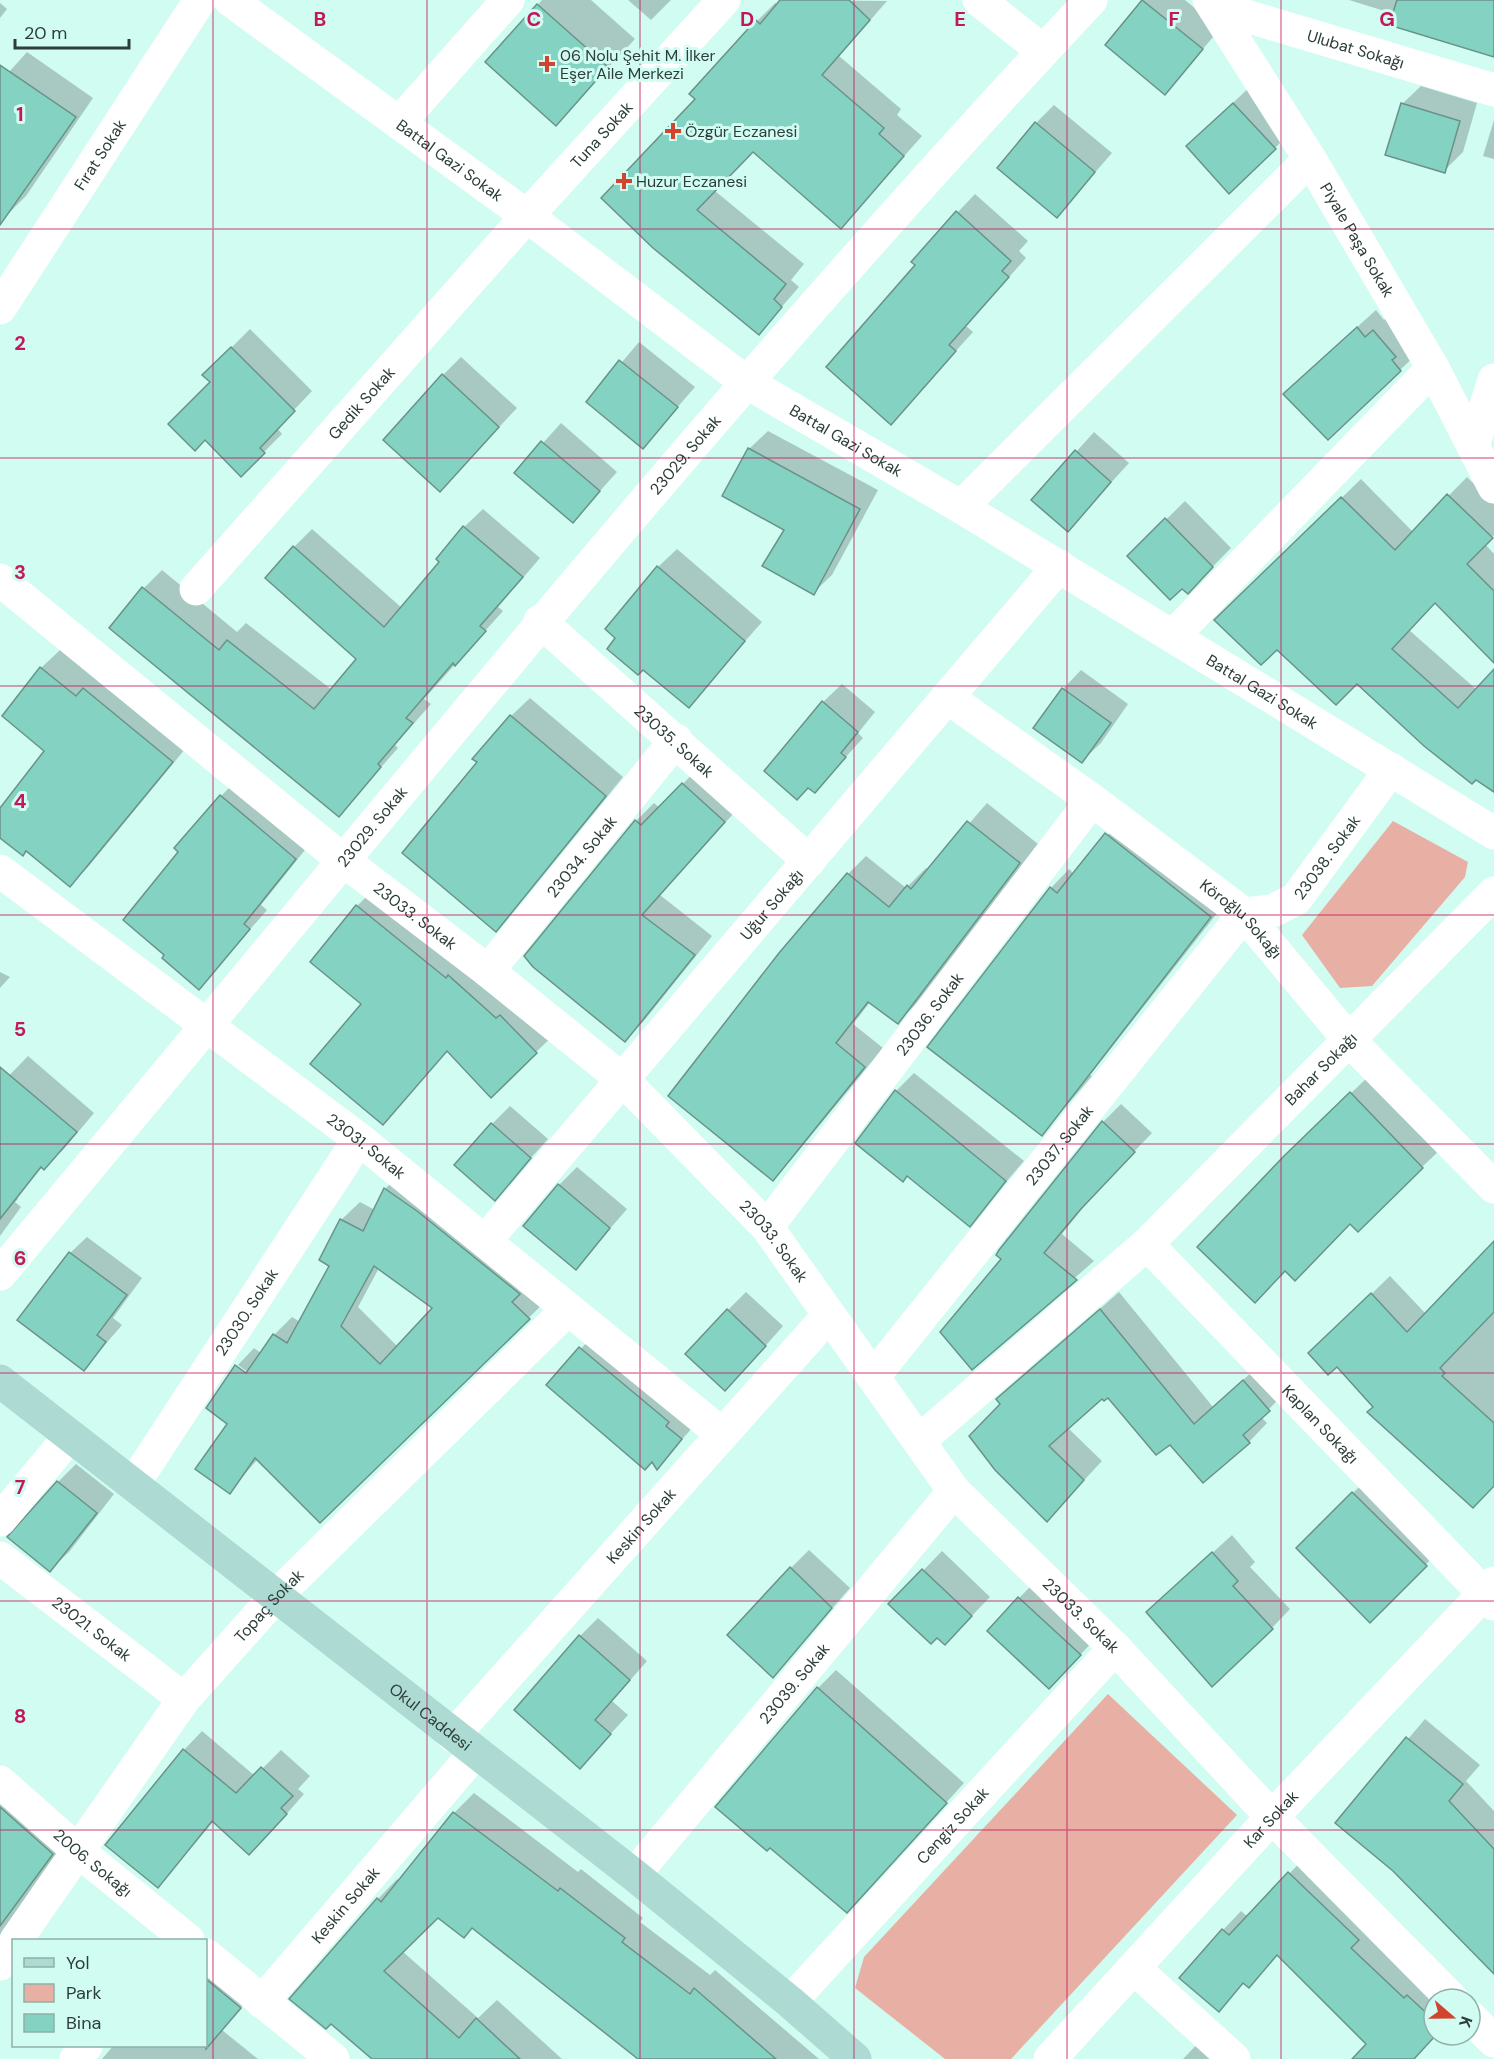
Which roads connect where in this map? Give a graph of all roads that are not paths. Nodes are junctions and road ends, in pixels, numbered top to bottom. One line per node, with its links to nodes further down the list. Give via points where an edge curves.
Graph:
1 (200, 0): 13 (street, Fırat Sokak)
2 (230, 0): 10 (street, Battal Gazi Sokak)
3 (508, 0): 10 (street)
4 (724, 0): 12 (street, Tuna Sokak)
5 (979, 0): 8 (street)
6 (1091, 0): 8 (street, 23029. Sokak)
7 (1212, 4): 9 (street, Ulubat Sokağı); 11 (street, Piyale Paşa Sokak)
8 (1043, 51): 15 (street, 23029. Sokak)
9 (1494, 90)
10 (399, 123): 12 (street, Battal Gazi Sokak)
11 (1310, 159): 14 (street, Piyale Paşa Sokak); 19 (street)
12 (527, 216): 15 (street, Battal Gazi Sokak); 22 (street, Gedik Sokak)
13 (0, 308)
14 (1433, 368): 17 (street, Piyale Paşa Sokak); 24 (street)
15 (746, 382): 19 (street, Battal Gazi Sokak); 23 (street, 23029. Sokak)
16 (1491, 400): 17 (street)
17 (1473, 446): 18 (street, Piyale Paşa Sokak)
18 (1494, 487)
19 (961, 507): 20 (street, Battal Gazi Sokak)
20 (1059, 566): 24 (street, Battal Gazi Sokak); 25 (street, Uğur Sokağı)
21 (0, 580): 30 (street, 23033. Sokak)
22 (196, 589)
23 (540, 621): 26 (street, 23035. Sokak); 30 (street, 23029. Sokak)
24 (1173, 636): 27 (street, Battal Gazi Sokak)
25 (947, 697): 28 (street, Köroğlu Sokağı); 31 (street, Uğur Sokağı)
26 (676, 740): 31 (street, 23035. Sokak); 35 (street, 23034. Sokak)
27 (1391, 770): 29 (street, Battal Gazi Sokak); 34 (street, 23038. Sokak, via 1296,899 1272,911)
28 (1092, 800): 34 (street, Köroğlu Sokağı); 41 (street, 23036. Sokak)
29 (1494, 833)
30 (344, 861): 35 (street, 23033. Sokak); 36 (street, 23029. Sokak)
31 (809, 861): 38 (street, Uğur Sokağı)
32 (0, 872): 36 (street, 23031. Sokak)
33 (1494, 893): 37 (street, Bahar Sokağı)
34 (1244, 914): 37 (street, Köroğlu Sokağı); 47 (street, 23037. Sokak)
35 (488, 971): 38 (street, 23033. Sokak)
36 (207, 1027): 39 (street, 23031. Sokak); 44 (street, 23029. Sokak)
37 (1349, 1040): 40 (street, Köroğlu Sokağı); 43 (street, Bahar Sokağı)
38 (624, 1080): 41 (street, 23033. Sokak); 42 (street, Uğur Sokağı)
39 (359, 1139): 42 (street, 23031. Sokak); 52 (street, 23030. Sokak)
40 (1494, 1187)
41 (767, 1227): 46 (street, 23033. Sokak)
42 (485, 1241): 45 (street, 23031. Sokak)
43 (1147, 1244): 51 (street, Bahar Sokağı); 56 (street, Kaplan Sokağı)
44 (0, 1274)
45 (568, 1309): 49 (street, 23031. Sokak); 57 (street, Topaç Sokak)
46 (829, 1315): 47 (street, 23033. Sokak); 49 (street, Keskin Sokak)
47 (874, 1376): 51 (street, 23033. Sokak)
48 (0, 1381): 50 (main road, Okul Caddesi)
49 (722, 1434): 60 (street, Keskin Sokak)
50 (70, 1436): 52 (main road, Okul Caddesi); 54 (street)
51 (919, 1441): 53 (street, 23033. Sokak)
52 (133, 1485): 57 (main road, Okul Caddesi)
53 (954, 1491): 58 (street, 23033. Sokak); 64 (street, 23039. Sokak)
54 (0, 1520)
55 (0, 1558): 59 (street, 23021. Sokak)
56 (1490, 1593): 62 (street, Kar Sokak)
57 (276, 1596): 59 (street, Topaç Sokak); 60 (main road, Okul Caddesi)
58 (1115, 1648): 62 (street, 23033. Sokak); 73 (street, Cengiz Sokak)
59 (184, 1699): 63 (street, Topaç Sokak)
60 (464, 1745): 64 (main road, Okul Caddesi); 72 (street, Keskin Sokak)
61 (0, 1782): 63 (street, 2006. Sokağı)
62 (1272, 1817): 70 (street, Kar Sokak); 71 (street, 23033. Sokak)
63 (78, 1851): 65 (street, 2006. Sokağı); 66 (street, Topaç Sokak)
64 (634, 1875): 73 (main road, Okul Caddesi)
65 (174, 1936)
66 (17, 1939)
67 (12, 1948): 69 (street)
68 (207, 1956): 72 (street)
69 (0, 1964)
70 (1134, 1968): 80 (street, Kar Sokak); 81 (street)
71 (1440, 1987)
72 (262, 2002): 77 (street)
73 (790, 2002): 79 (main road, Okul Caddesi)
74 (1482, 2030): 75 (street)
75 (1494, 2042)
76 (85, 2047): 78 (street)
77 (318, 2054)
78 (76, 2059)
79 (855, 2059)
80 (1050, 2059)
81 (1234, 2059)

